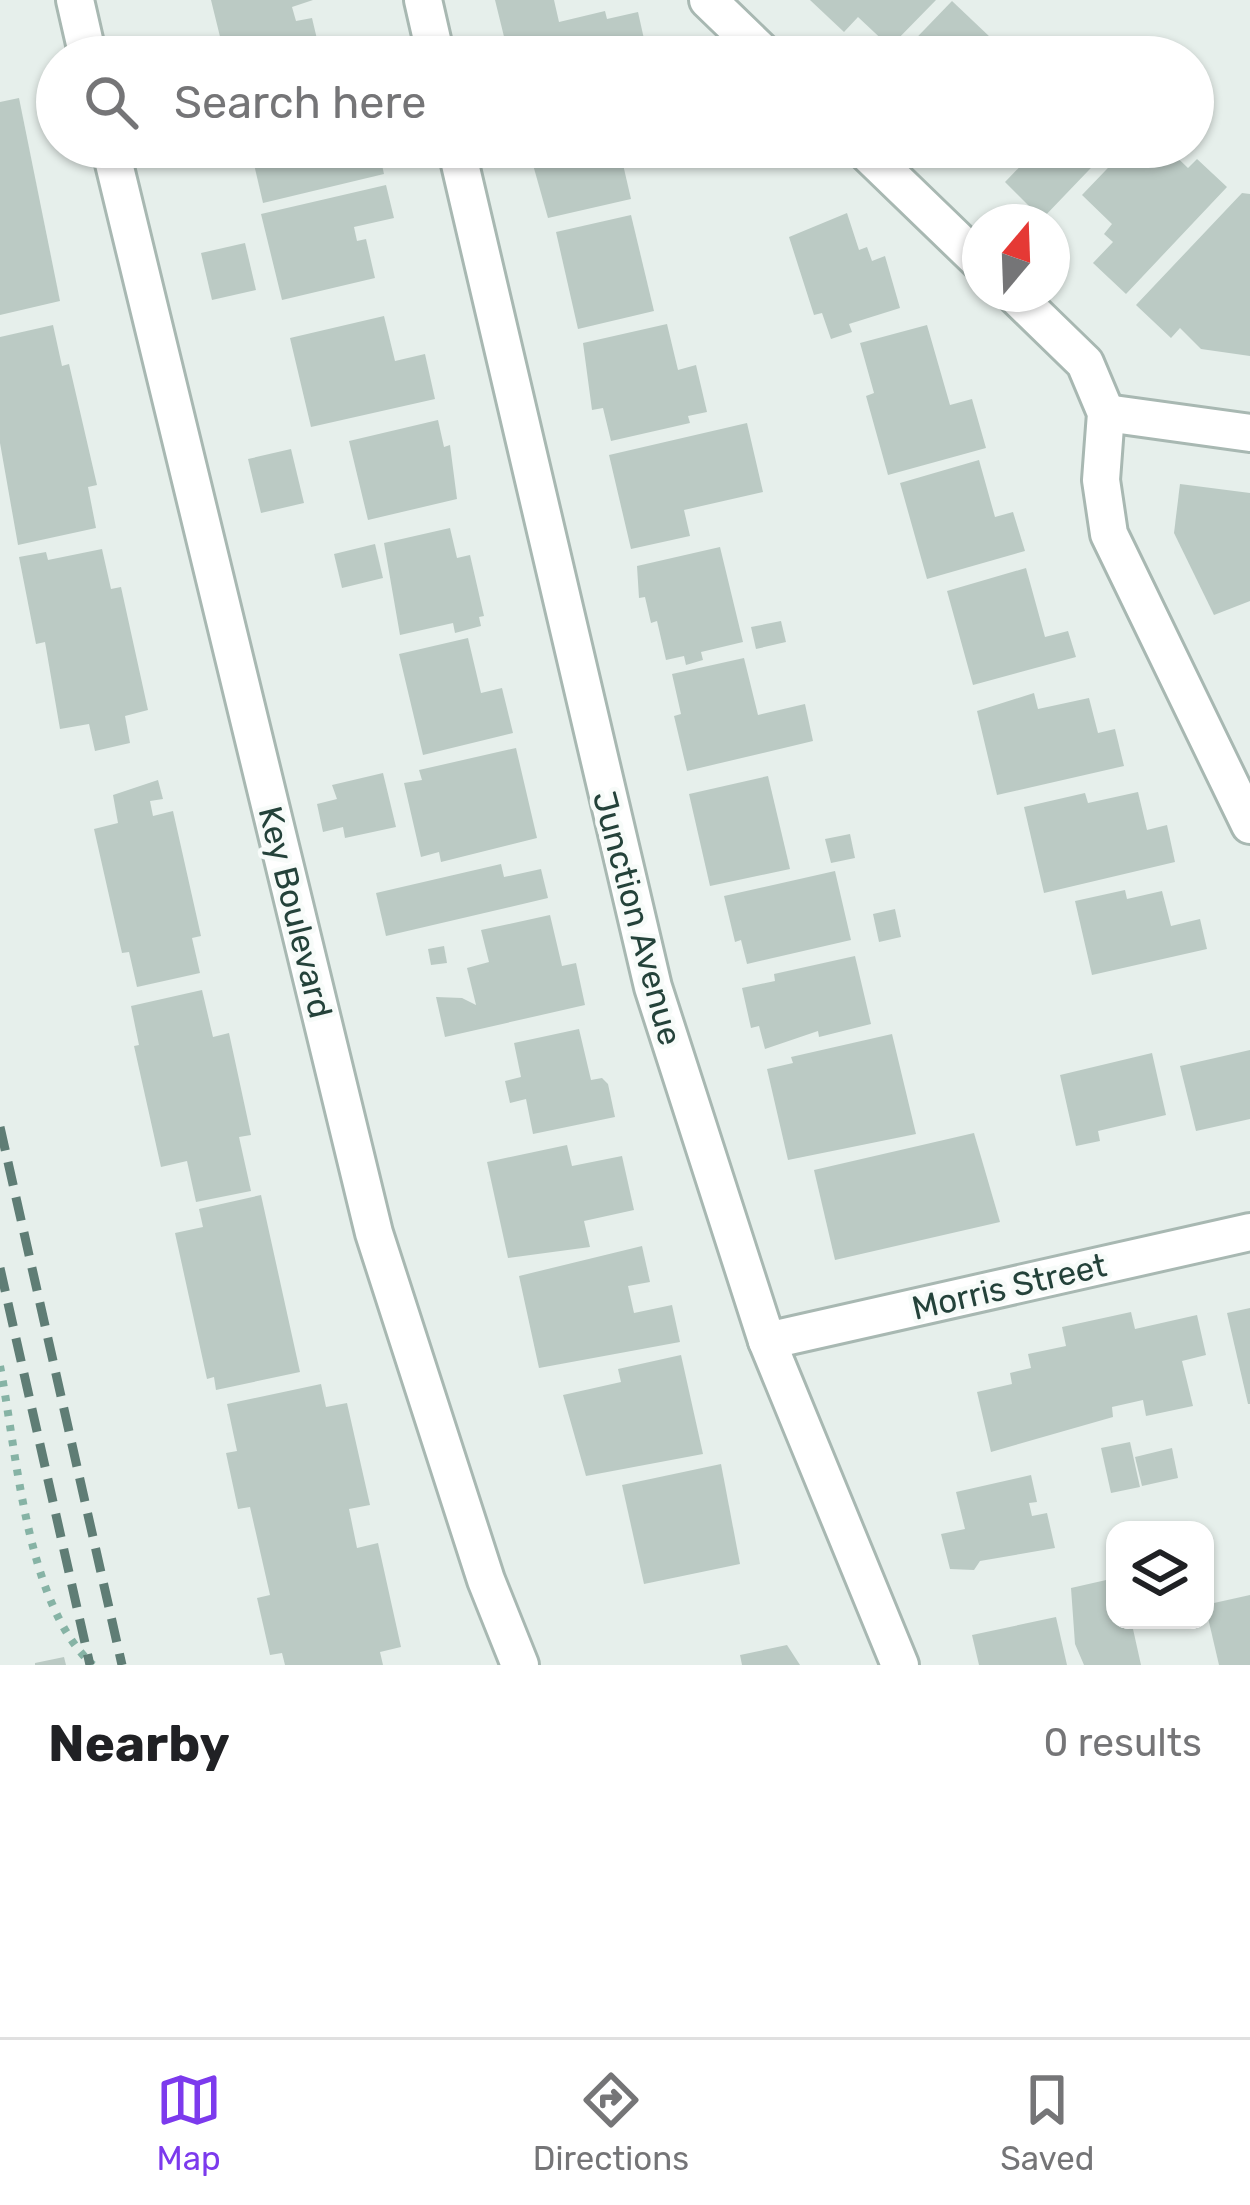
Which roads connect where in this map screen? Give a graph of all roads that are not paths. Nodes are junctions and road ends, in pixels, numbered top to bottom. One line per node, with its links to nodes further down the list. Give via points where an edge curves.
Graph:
1 (74, 0): 4 (street)
2 (423, 0): 5 (street)
3 (707, 0): 6 (street)
4 (83, 36)
5 (431, 36)
6 (745, 36)
7 (115, 168): 17 (street, Key Boulevard, via 374,1233)
8 (461, 168): 16 (street, Junction Avenue, via 652,987)
9 (883, 168): 10 (street)
10 (962, 245)
11 (1033, 312): 12 (street, via 1085,363)
12 (1106, 413): 13 (street); 14 (street, via 1101,480 1109,534)
13 (1250, 433)
14 (1250, 825)
15 (1250, 1232): 16 (street, Morris Street)
16 (767, 1341): 18 (street, Junction Avenue)
17 (520, 1665)
18 (900, 1665)

